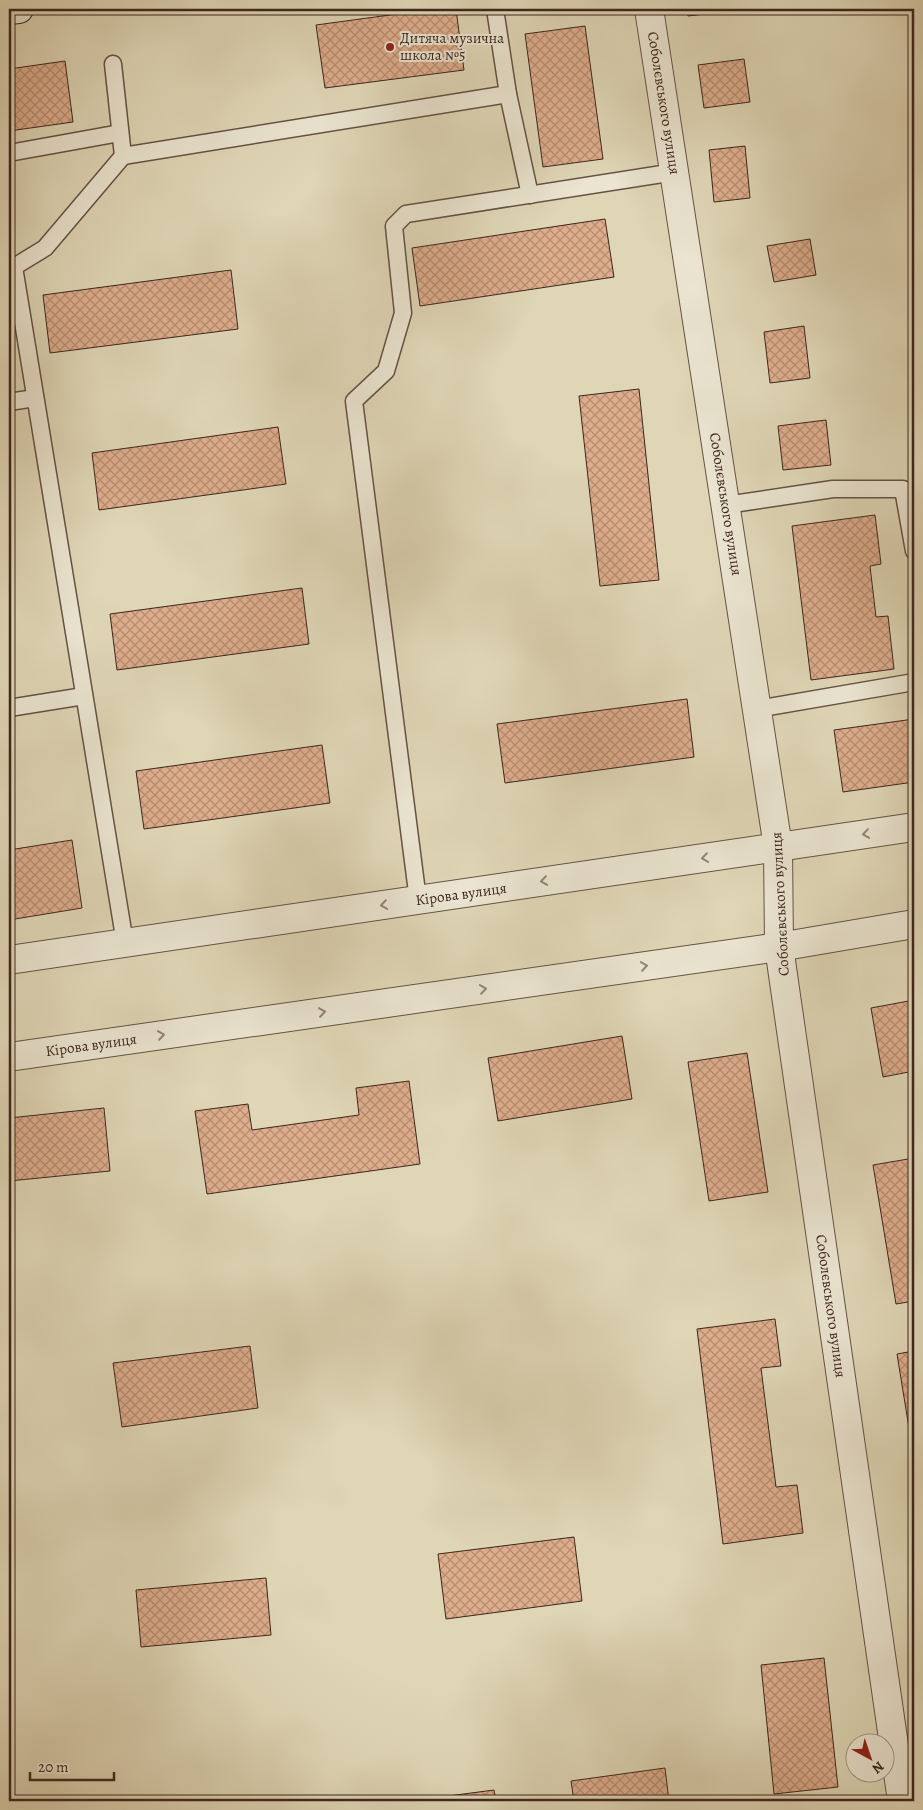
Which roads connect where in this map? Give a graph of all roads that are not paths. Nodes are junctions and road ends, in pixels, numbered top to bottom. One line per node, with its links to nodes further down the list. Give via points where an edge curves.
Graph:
1 (19, 9): 4 (street)
2 (496, 9): 6 (lane)
3 (649, 9): 10 (street, Соболєвського вулиця)
4 (9, 10)
5 (113, 64): 7 (lane)
6 (508, 94): 9 (lane); 11 (lane)
7 (120, 133): 8 (lane); 9 (lane)
8 (9, 153)
9 (123, 156): 12 (lane, via 45,248 14,267)
10 (674, 172): 11 (lane); 14 (street, Соболєвського вулиця)
11 (530, 195): 22 (lane, via 406,214 394,226 403,313 386,371 354,400)
12 (35, 398): 13 (lane); 17 (lane)
13 (9, 402)
14 (726, 505): 15 (lane, via 833,489 903,490); 19 (street, Соболєвського вулиця)
15 (914, 551)
16 (914, 682): 19 (lane)
17 (84, 696): 18 (lane); 24 (lane)
18 (9, 708)
19 (757, 709): 21 (street, Соболєвського вулиця)
20 (914, 827): 21 (street, Кірова вулиця, one-way to 21)
21 (778, 847): 22 (street, Кірова вулиця, one-way to 22); 25 (street, Соболєвського вулиця)
22 (418, 900): 24 (street, Кірова вулиця, one-way to 24)
23 (914, 924): 25 (street, Кірова вулиця)
24 (124, 943): 26 (street, Кірова вулиця)
25 (779, 946): 27 (street, Кірова вулиця, one-way to 25); 28 (street, Соболєвського вулиця)
26 (9, 960)
27 (9, 1057)
28 (902, 1801)

